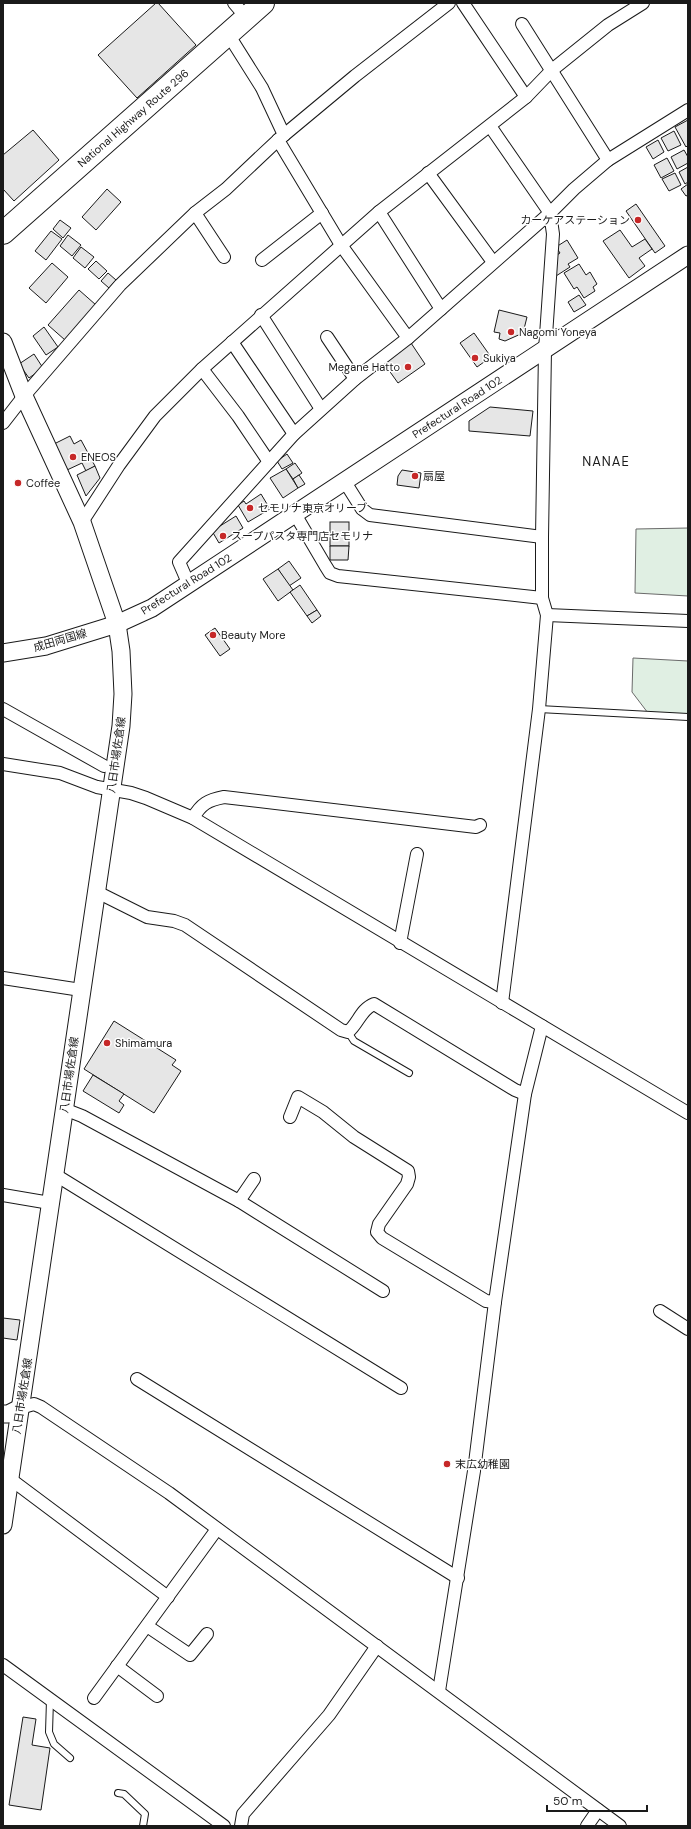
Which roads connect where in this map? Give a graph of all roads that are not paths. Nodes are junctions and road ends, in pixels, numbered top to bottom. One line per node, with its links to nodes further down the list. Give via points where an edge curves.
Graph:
1 (263, 3): 5 (highway, National Highway Route 296)
2 (449, 3): 12 (street, via 355,76)
3 (463, 3): 9 (street)
4 (638, 4): 8 (street)
5 (240, 10): 7 (highway, National Highway Route 296)
6 (522, 24): 8 (street)
7 (228, 34): 12 (street, via 262,88); 19 (highway, National Highway Route 296)
8 (552, 70): 9 (street); 13 (street)
9 (526, 97): 11 (street)
10 (688, 110): 13 (street)
11 (490, 126): 14 (street); 18 (street)
12 (282, 138): 16 (street, via 226,189); 17 (street)
13 (608, 160): 18 (street)
14 (428, 173): 15 (street); 24 (street)
15 (379, 212): 20 (street); 25 (street)
16 (195, 213): 22 (street); 34 (street, via 120,284)
17 (322, 213): 20 (street); 23 (street)
18 (550, 213): 24 (street); 31 (street, via 553,234)
19 (3, 233)
20 (341, 245): 26 (street); 28 (street)
21 (688, 255): 31 (main road, Prefectural Road 102)
22 (224, 257)
23 (262, 260)
24 (493, 262): 25 (street)
25 (441, 309): 28 (street)
26 (261, 315): 30 (street); 35 (street)
27 (327, 337): 33 (street)
28 (408, 338): 33 (street)
29 (3, 342): 34 (main road)
30 (232, 342): 32 (street); 37 (street)
31 (545, 350): 39 (main road, Prefectural Road 102); 42 (street)
32 (202, 370): 38 (street, via 238,416); 41 (street, via 155,416)
33 (355, 379): 35 (street)
34 (24, 396): 36 (street); 41 (main road)
35 (321, 409): 37 (street)
36 (3, 423)
37 (294, 434): 38 (street)
38 (269, 462): 43 (street, via 179,562)
39 (345, 482): 40 (main road, Prefectural Road 102); 42 (street, via 362,509 370,515)
40 (295, 514): 43 (main road, Prefectural Road 102); 44 (street, via 330,573 338,576)
41 (82, 522): 47 (main road)
42 (542, 536): 44 (street)
43 (190, 585): 47 (main road, Prefectural Road 102, via 152,608)
44 (542, 598): 45 (street)
45 (547, 615): 46 (street); 50 (street)
46 (688, 622)
47 (117, 624): 48 (main road, 成田両国線, via 46,646); 54 (main road, 八日市場佐倉線, via 123,694)
48 (3, 654)
49 (3, 709): 53 (street)
50 (539, 709): 51 (lane); 62 (street)
51 (688, 717)
52 (3, 764): 54 (street, via 60,773)
53 (104, 766)
54 (111, 790): 55 (street, via 146,798); 58 (main road, 八日市場佐倉線)
55 (193, 818): 56 (street, via 206,802 224,797 476,827); 59 (street)
56 (480, 825)
57 (417, 854): 59 (street)
58 (96, 890): 61 (main road, 八日市場佐倉線); 64 (street, via 147,916 185,925 341,1030)
59 (400, 943): 62 (street)
60 (3, 978): 61 (street)
61 (81, 990): 67 (main road, 八日市場佐倉線)
62 (502, 1003): 63 (street)
63 (542, 1026): 66 (street); 68 (street)
64 (348, 1032): 65 (lane, via 354,1041); 66 (street, via 367,1007 374,1004)
65 (409, 1073)
66 (525, 1094): 76 (street)
67 (64, 1109): 70 (main road, 八日市場佐倉線); 73 (street, via 82,1116)
68 (688, 1114)
69 (290, 1117): 76 (street, via 298,1097 408,1171 407,1184 379,1224 377,1232 382,1238 479,1297)
70 (54, 1174): 74 (main road, 八日市場佐倉線); 80 (street)
71 (254, 1179): 73 (street)
72 (3, 1195): 74 (street)
73 (239, 1201): 75 (street)
74 (50, 1203): 81 (main road, 八日市場佐倉線)
75 (383, 1291)
76 (495, 1302): 86 (street)
77 (660, 1311): 78 (street)
78 (688, 1329)
79 (137, 1379): 86 (street)
80 (401, 1388)
81 (20, 1408): 82 (main road); 83 (main road, 八日市場佐倉線); 85 (street, via 34,1404 41,1407 169,1493)
82 (3, 1414)
83 (9, 1478): 84 (main road, 八日市場佐倉線); 87 (street)
84 (3, 1526)
85 (217, 1529): 87 (street); 90 (street)
86 (458, 1578): 93 (street)
87 (168, 1596): 88 (street)
88 (147, 1626): 89 (street, via 190,1655); 92 (street)
89 (207, 1634)
90 (377, 1646): 93 (street); 102 (street, via 329,1715 243,1814)
91 (3, 1665): 96 (street)
92 (117, 1666): 94 (street); 95 (street)
93 (439, 1691): 99 (street)
94 (157, 1696)
95 (94, 1698)
96 (50, 1700): 97 (lane, via 49,1732 54,1744); 101 (street)
97 (70, 1758)
98 (118, 1793): 100 (lane, via 124,1794 145,1814)
99 (598, 1810): 103 (street); 104 (street)
100 (143, 1826)
101 (224, 1826)
102 (241, 1826)
103 (587, 1826)
104 (620, 1826)

